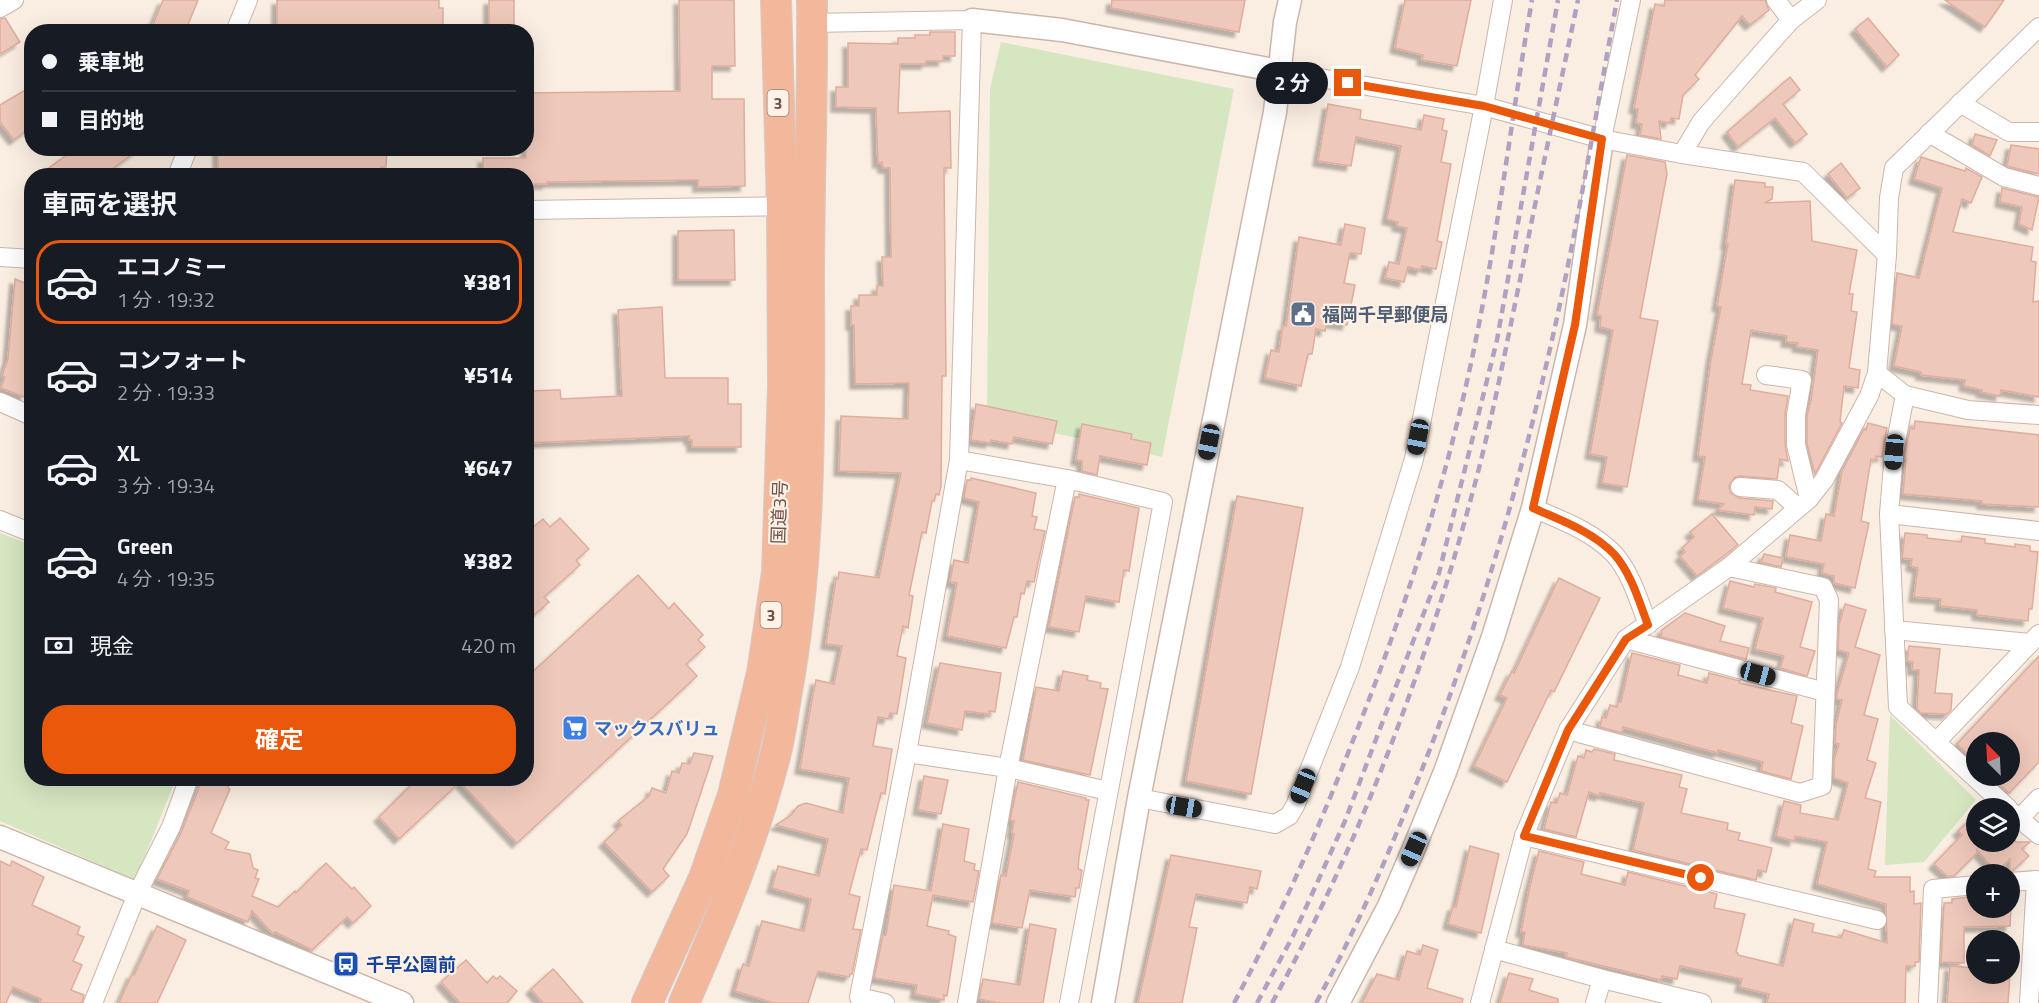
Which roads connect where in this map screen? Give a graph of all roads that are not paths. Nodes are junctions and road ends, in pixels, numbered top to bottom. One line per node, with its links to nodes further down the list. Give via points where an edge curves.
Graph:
1 (14, 0): 9 (street)
2 (248, 0): 13 (street)
3 (776, 0): 23 (highway, 国道3号 / 3)
4 (1290, 0): 15 (street)
5 (1503, 0): 17 (street)
6 (1631, 0): 20 (street)
7 (1776, 0): 12 (street)
8 (1817, 0): 12 (street)
9 (0, 8)
10 (812, 11): 11 (street); 23 (highway, 国道3号 / 3)
11 (972, 20): 15 (street, via 1062,30); 34 (street)
12 (1791, 20): 21 (street, via 1701,122)
13 (238, 24)
14 (2039, 27): 16 (street)
15 (1279, 71): 17 (street); 55 (street, via 1275,112)
16 (1960, 103): 18 (street, via 2009,132); 19 (street)
17 (1484, 106): 20 (street); 55 (street, via 1414,459 1350,667 1295,806 1289,816 1275,824)
18 (2039, 132)
19 (1929, 133): 22 (street, via 2004,177); 25 (street, via 1894,168)
20 (1602, 139): 21 (street); 38 (street, via 1575,325)
21 (1682, 154): 25 (street, via 1803,172)
22 (2039, 186)
23 (796, 206): 24 (street); 73 (highway, 国道3号 / 3, via 783,385 777,572 762,673 733,795 708,868); 74 (highway, 国道3号 / 3, via 810,406 804,559 796,642 777,747 758,811)
24 (534, 210)
25 (1887, 255): 28 (street)
26 (0, 257): 27 (street)
27 (24, 258)
28 (1876, 373): 30 (street); 37 (street, via 1869,396 1824,480)
29 (1766, 375): 37 (street, via 1802,380 1796,446)
30 (1905, 395): 33 (street, via 1968,410); 39 (street)
31 (0, 402): 32 (street)
32 (24, 412)
33 (2039, 415)
34 (959, 460): 35 (street); 51 (street)
35 (1067, 479): 52 (street); 54 (street, via 1163,502)
36 (1740, 487): 37 (street, via 1778,490)
37 (1804, 503): 43 (street)
38 (1533, 508): 44 (street, via 1586,532 1614,554 1633,584); 79 (street, via 1445,772 1389,906)
39 (1888, 514): 42 (street); 45 (street)
40 (0, 520): 41 (street)
41 (24, 530)
42 (2039, 531)
43 (1729, 567): 44 (street); 48 (street, via 1823,587 1830,600)
44 (1648, 625): 47 (street)
45 (1894, 630): 46 (street); 50 (street, via 1898,707)
46 (2035, 638): 50 (street)
47 (1626, 639): 48 (street); 49 (street)
48 (1825, 692): 49 (street, via 1822,786 1800,793)
49 (1568, 730): 61 (street)
50 (1936, 742): 56 (street)
51 (907, 753): 52 (street); 75 (street, via 860,997)
52 (1008, 768): 54 (street); 76 (street)
53 (186, 786): 66 (street, via 171,827)
54 (1108, 790): 77 (street)
55 (1139, 798): 78 (street)
56 (1996, 798)
57 (2039, 798): 58 (street)
58 (2020, 809)
59 (2020, 820): 60 (street)
60 (2039, 835)
61 (1524, 836): 67 (street); 68 (street)
62 (0, 838): 66 (street)
63 (2037, 878): 64 (street); 69 (street)
64 (2020, 881)
65 (1966, 886): 83 (street, via 1933,889)
66 (137, 894): 71 (street); 72 (street)
67 (1877, 920)
68 (1494, 949): 70 (street); 80 (street)
69 (2035, 974): 84 (street)
70 (1602, 979): 81 (street); 82 (street)
71 (93, 1003)
72 (402, 1003)
73 (647, 1003)
74 (684, 1003)
75 (885, 1003)
76 (967, 1003)
77 (1069, 1003)
78 (1103, 1003)
79 (1338, 1003)
80 (1480, 1003)
81 (1595, 1003)
82 (1702, 1003)
83 (1928, 1003)
84 (2029, 1003)

